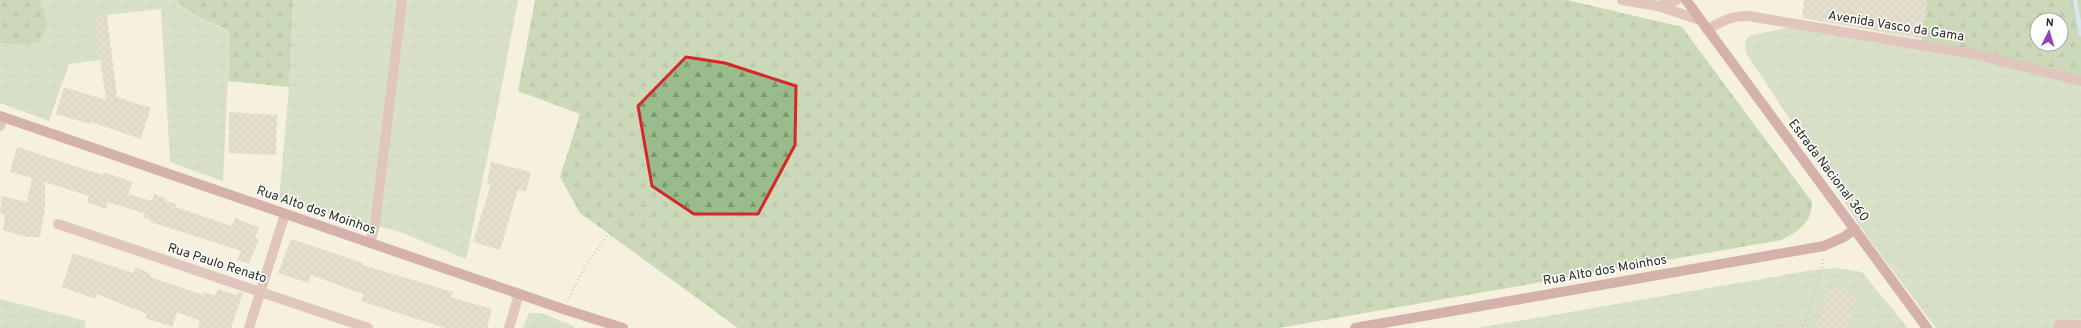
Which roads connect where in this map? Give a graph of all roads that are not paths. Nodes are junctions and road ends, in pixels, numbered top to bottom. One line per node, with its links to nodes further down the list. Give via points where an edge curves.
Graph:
1 (402, 0): 13 (street, via 375,225)
2 (1622, 0): 5 (street)
3 (1677, 0): 5 (street)
4 (1686, 0): 6 (street, Estrada Nacional 360)
5 (1653, 4): 6 (street)
6 (1700, 20): 7 (street, Estrada Nacional 360)
7 (1708, 30): 8 (street, Avenida Vasco da Gama, via 1726,19 1748,16 1974,54); 12 (street, Estrada Nacional 360)
8 (2081, 81)
9 (1, 120): 10 (street, Rua Alto dos Moinhos)
10 (285, 214): 13 (street, Rua Alto dos Moinhos); 14 (street)
11 (58, 224): 14 (street, Rua Paulo Renato)
12 (1856, 229): 21 (street, Rua Alto dos Moinhos, via 1824,246); 22 (street, Estrada Nacional 360)
13 (370, 243): 15 (street, Rua Alto dos Moinhos)
14 (260, 292): 17 (street); 18 (street, Rua Paulo Renato)
15 (519, 294): 19 (street); 20 (street, Rua Alto dos Moinhos)
16 (2081, 325): 23 (lane, via 2060,324)
17 (249, 328)
18 (368, 328)
19 (509, 328)
20 (623, 328)
21 (1355, 328)
22 (1927, 328)
23 (2058, 328)

